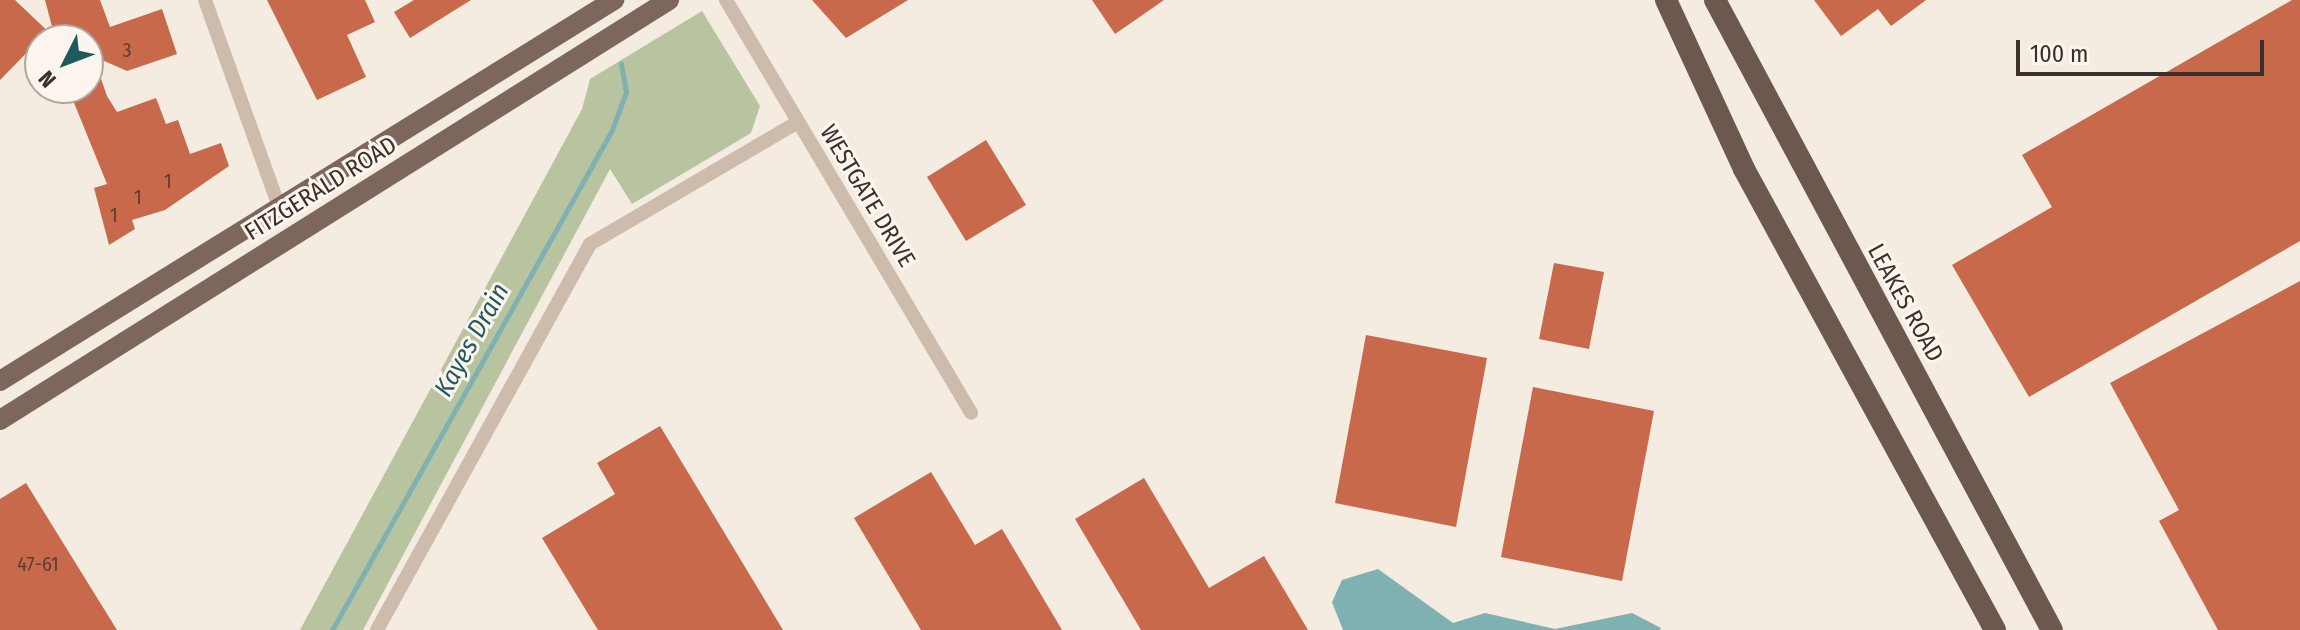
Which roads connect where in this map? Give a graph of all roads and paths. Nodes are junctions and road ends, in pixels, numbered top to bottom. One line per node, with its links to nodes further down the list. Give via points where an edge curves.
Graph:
1 (205, 0): 8 (street)
2 (614, 0): 8 (main road, FITZGERALD ROAD)
3 (669, 0): 11 (main road, FITZGERALD ROAD)
4 (726, 0): 7 (street, WESTGATE DRIVE)
5 (1666, 0): 13 (highway, via 1744,169)
6 (1715, 0): 14 (highway, LEAKES ROAD)
7 (798, 122): 10 (street, WESTGATE DRIVE); 12 (street, via 590,244)
8 (280, 209): 9 (main road, FITZGERALD ROAD)
9 (0, 381)
10 (971, 413)
11 (0, 420)
12 (377, 630)
13 (1995, 630)
14 (2052, 630)

